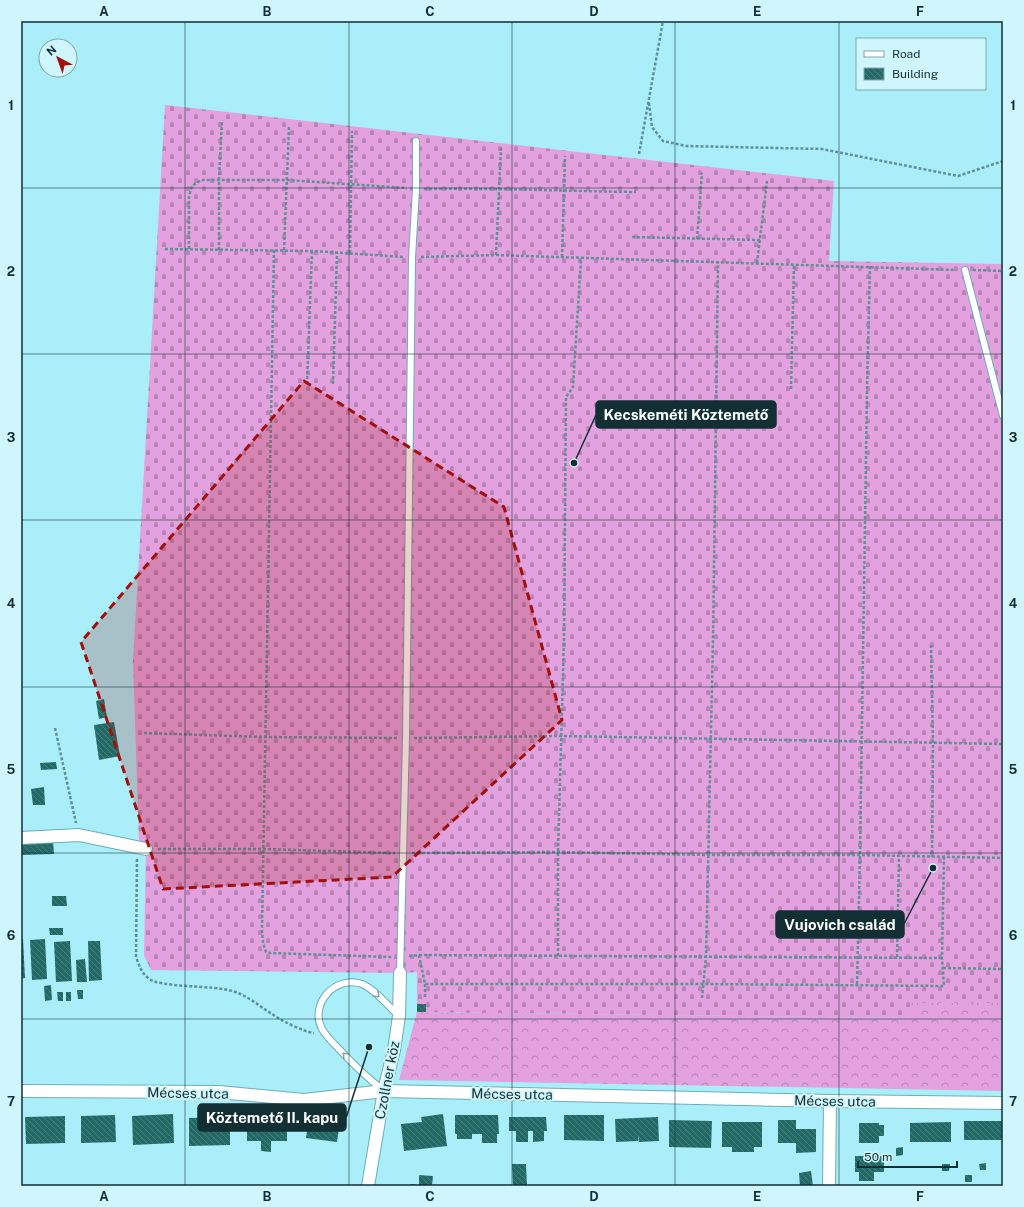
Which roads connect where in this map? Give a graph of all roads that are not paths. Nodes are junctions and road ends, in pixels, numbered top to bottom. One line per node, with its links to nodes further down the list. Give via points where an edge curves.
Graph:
1 (416, 141): 6 (lane)
2 (965, 270): 3 (lane)
3 (1003, 416)
4 (21, 838): 5 (street, via 79,835)
5 (146, 849)
6 (400, 973): 7 (street, Czollner köz)
7 (399, 1016): 9 (street, Czollner köz); 9 (lane, one-way to 7, via 362,1074 326,1036 318,1014 327,993 340,984 355,983 370,988)
8 (21, 1091): 9 (street, Mécses utca, via 219,1092 304,1100)
9 (384, 1091): 10 (street, Mécses utca); 12 (street, Czollner köz)
10 (830, 1101): 11 (street, Mécses utca); 13 (street)
11 (1003, 1103)
12 (368, 1186)
13 (829, 1186)

